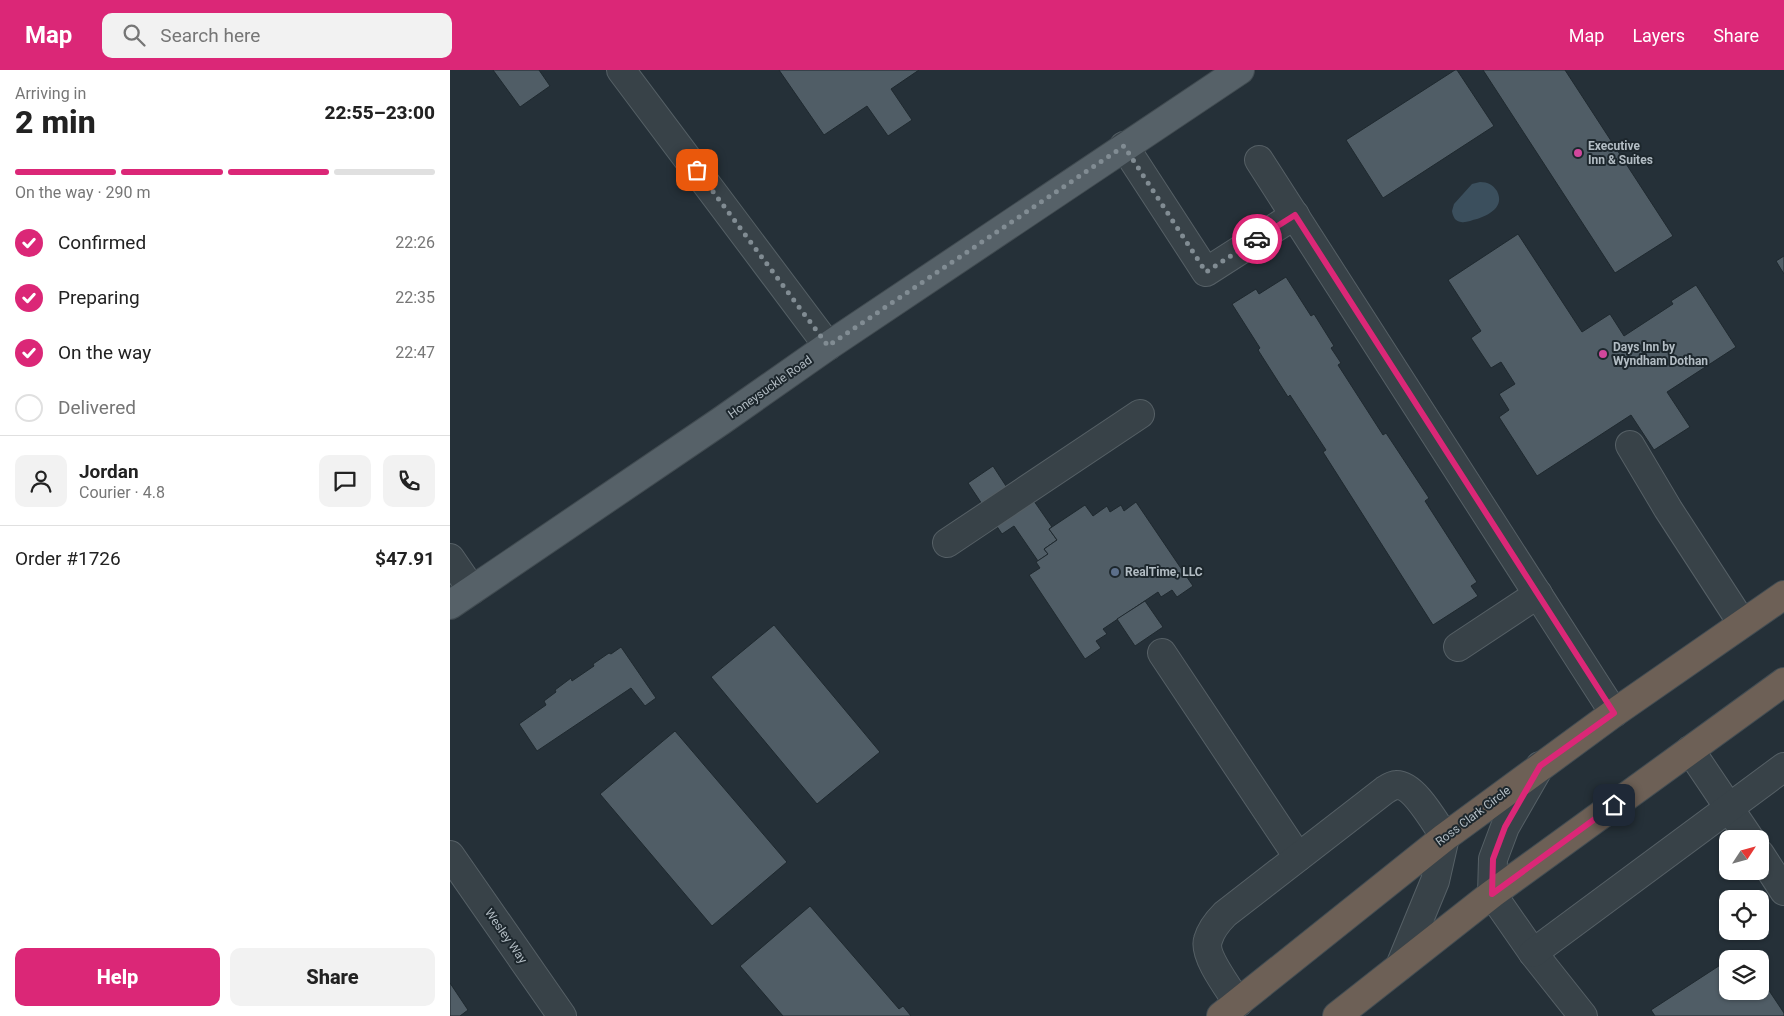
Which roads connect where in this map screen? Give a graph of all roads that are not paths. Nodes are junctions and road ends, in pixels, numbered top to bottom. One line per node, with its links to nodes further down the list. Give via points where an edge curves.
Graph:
1 (622, 70): 6 (street)
2 (1240, 70): 3 (main road, Honeysuckle Road)
3 (1124, 146): 5 (street, via 1206,272); 6 (main road, Honeysuckle Road)
4 (1259, 160): 5 (street)
5 (1295, 215): 11 (street)
6 (828, 346): 13 (main road, Honeysuckle Road)
7 (1140, 414): 9 (street)
8 (1630, 445): 14 (street)
9 (947, 543)
10 (450, 558): 13 (street)
11 (1538, 594): 15 (street); 18 (street)
12 (1784, 595): 14 (highway, Ross Clark Circle)
13 (461, 598)
14 (1742, 623): 18 (highway, Ross Clark Circle)
15 (1458, 648)
16 (1162, 653): 26 (street)
17 (1784, 682): 19 (highway)
18 (1614, 713): 20 (highway, Ross Clark Circle)
19 (1690, 750): 22 (street); 29 (highway)
20 (1540, 766): 24 (highway, Ross Clark Circle); 29 (street, via 1505,827 1493,859)
21 (1784, 767): 22 (street)
22 (1729, 807): 23 (street); 30 (street)
23 (1744, 830)
24 (1445, 836): 26 (street, via 1407,788 1396,785); 31 (street, via 1435,881); 32 (highway, Ross Clark Circle)
25 (450, 855): 33 (street, Wesley Way)
26 (1298, 857): 32 (street, via 1225,914 1207,941)
27 (1769, 868): 28 (street)
28 (1784, 891)
29 (1492, 894): 30 (street); 31 (highway)
30 (1533, 953): 35 (street)
31 (1400, 966): 34 (highway)
32 (1229, 1009)
33 (562, 1016)
34 (1337, 1016)
35 (1583, 1016)

